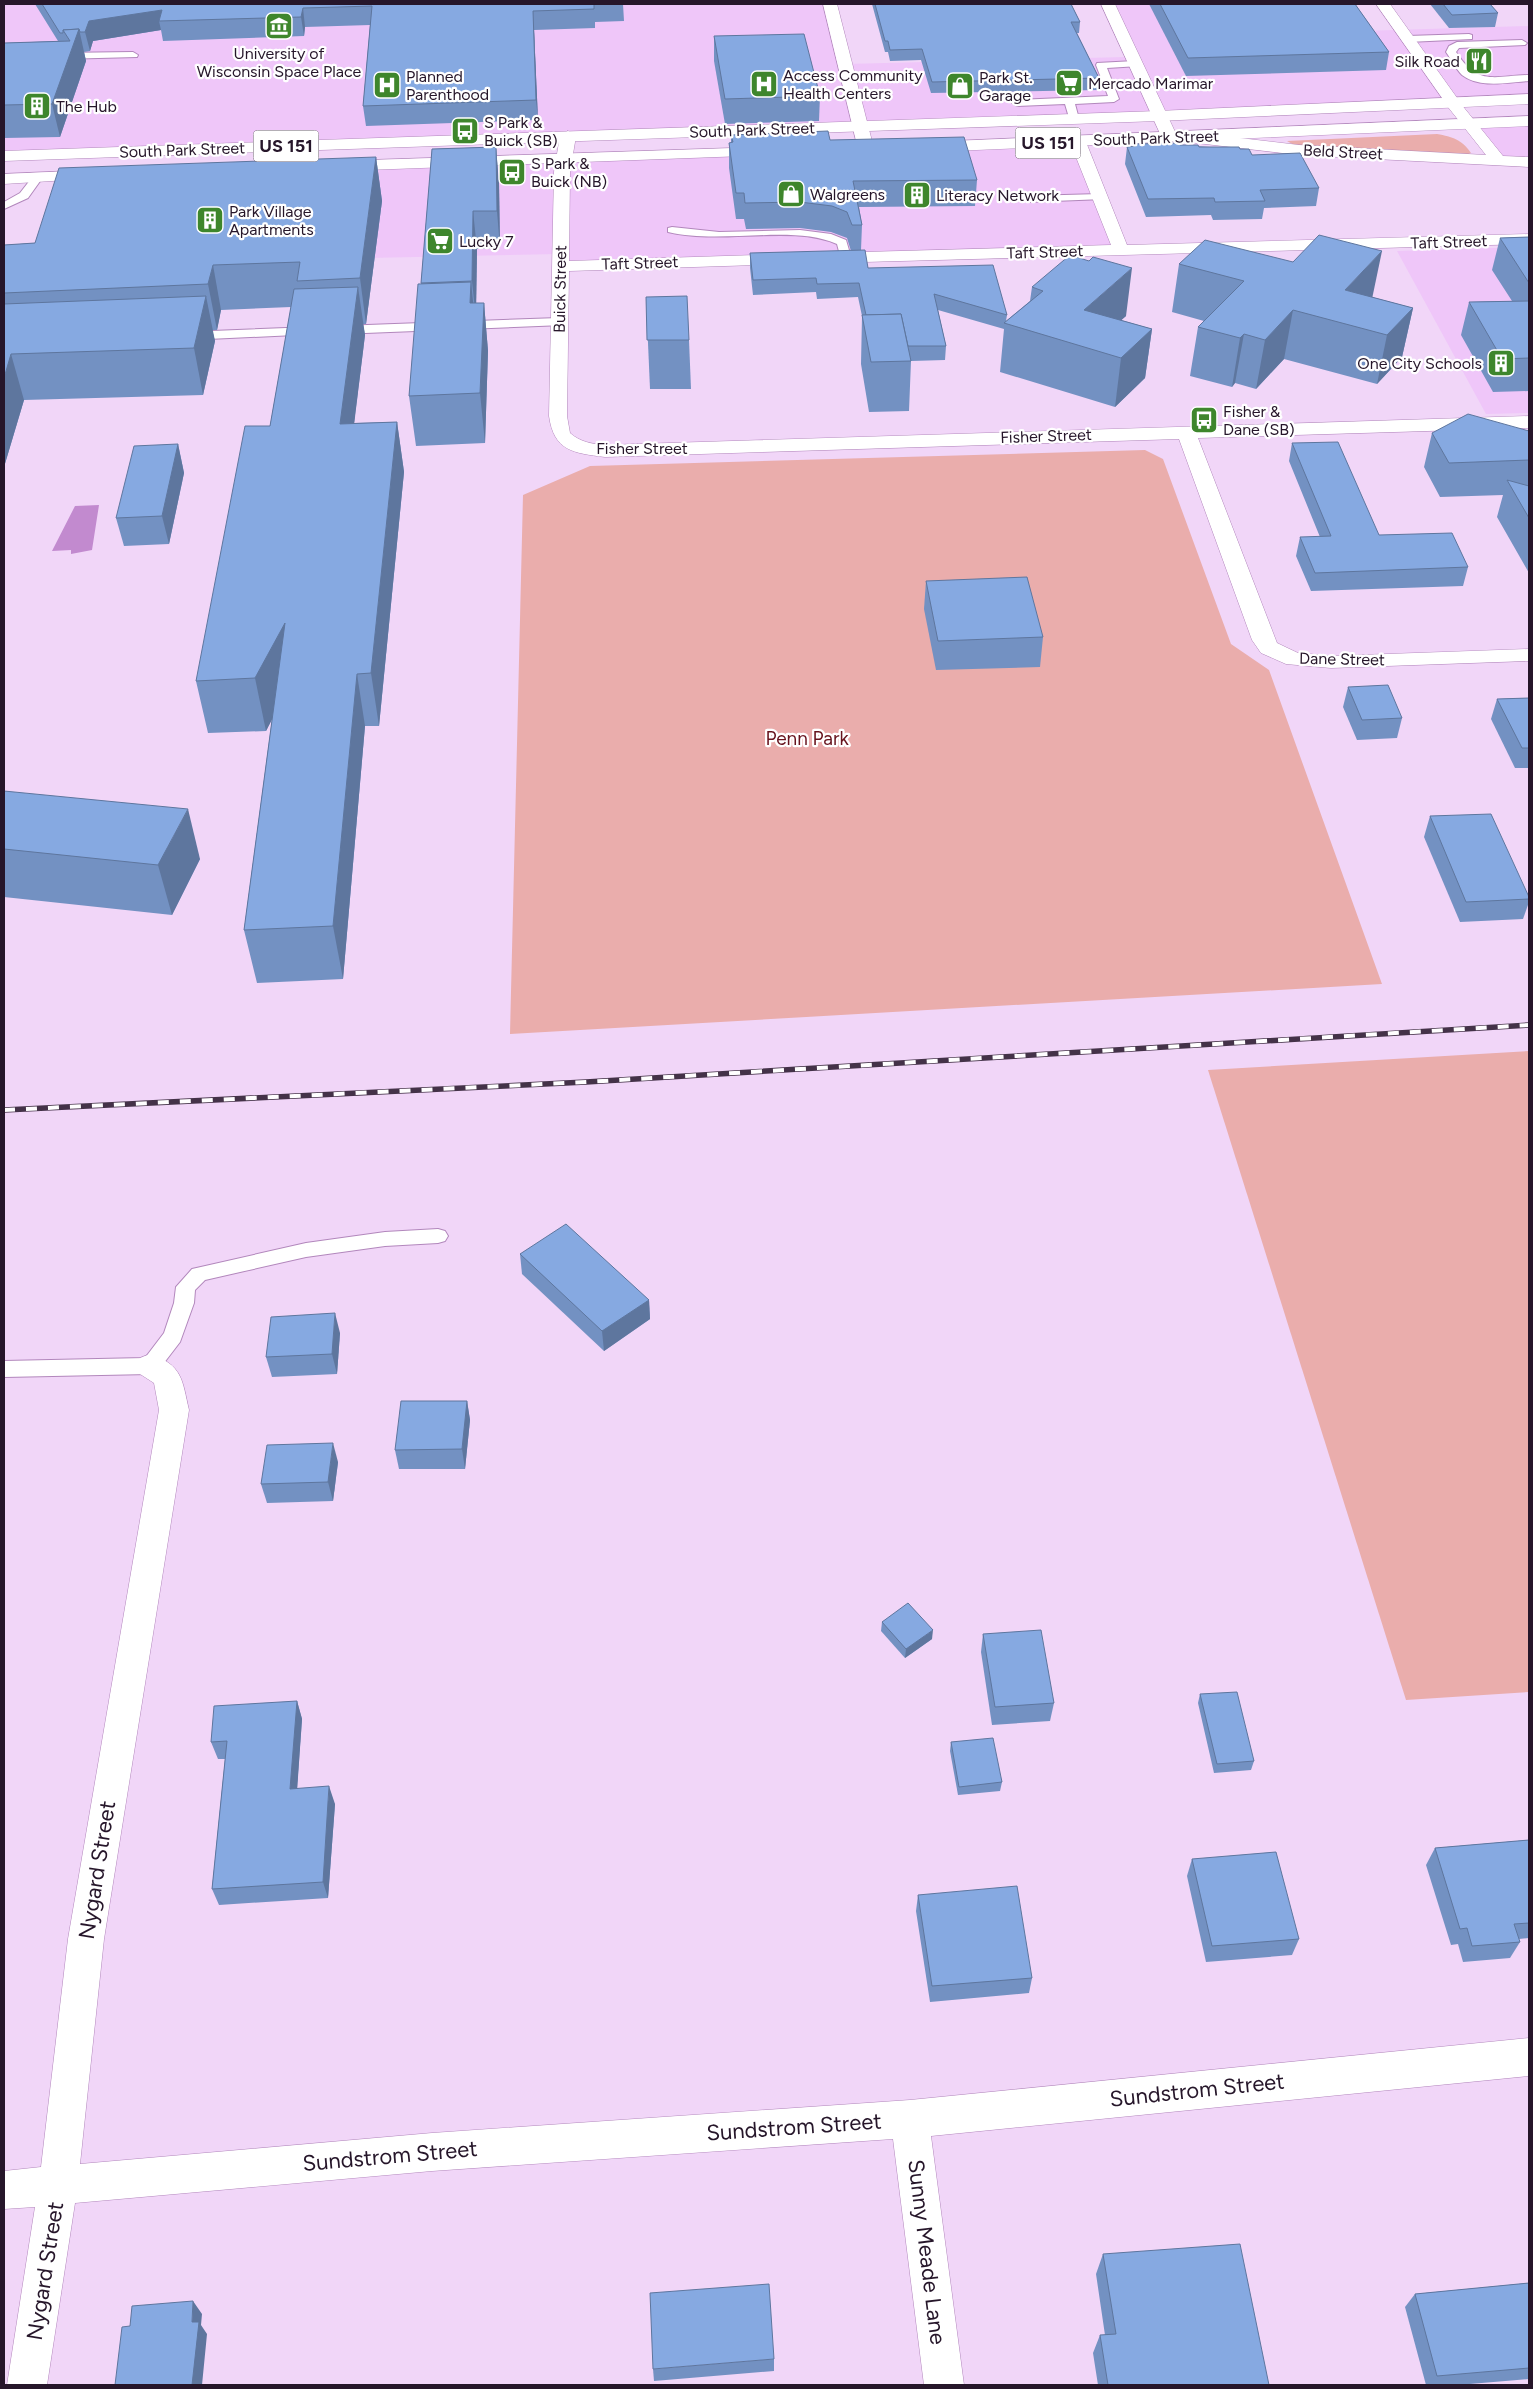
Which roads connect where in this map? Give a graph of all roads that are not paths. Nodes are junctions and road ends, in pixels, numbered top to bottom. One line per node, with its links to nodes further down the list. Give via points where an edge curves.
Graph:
1 (830, 4): 19 (street)
2 (1108, 4): 9 (street)
3 (1383, 4): 4 (street)
4 (1408, 39): 5 (lane, via 1502,36); 13 (street)
5 (1522, 43): 6 (lane); 10 (lane, via 1457,45 1451,52 1466,72 1477,77)
6 (1529, 52)
7 (133, 55): 8 (lane)
8 (47, 56)
9 (1135, 64): 12 (lane, via 1101,65 1114,99); 15 (street)
10 (1529, 78)
11 (1529, 99): 13 (street, South Park Street / US 151)
12 (1068, 101): 14 (lane); 16 (lane)
13 (1452, 102): 15 (street, South Park Street / US 151); 18 (street)
14 (1018, 103)
15 (1158, 116): 16 (street, South Park Street / US 151); 21 (street)
16 (1074, 119): 19 (street, South Park Street / US 151)
17 (1529, 121): 18 (street, South Park Street / US 151)
18 (1468, 124): 22 (street, South Park Street / US 151); 31 (street)
19 (861, 127): 20 (street, South Park Street / US 151); 26 (street)
20 (568, 136): 29 (street, South Park Street / US 151); 30 (street, Buick Street)
21 (1170, 138): 22 (street, South Park Street / US 151); 23 (street, South Park Street / US 151)
22 (1188, 138): 31 (street, Beld Street, via 1299,150)
23 (1078, 142): 24 (street, South Park Street / US 151); 37 (street)
24 (913, 147)
25 (885, 148): 26 (street)
26 (866, 149): 27 (street)
27 (847, 150)
28 (779, 152): 30 (street, South Park Street / US 151)
29 (4, 156)
30 (566, 158): 33 (street, South Park Street / US 151); 44 (street, Buick Street, via 562,172)
31 (1498, 160): 32 (street, Beld Street)
32 (1529, 162)
33 (324, 166)
34 (107, 175): 35 (street, South Park Street)
35 (38, 178): 36 (street, South Park Street); 39 (lane, via 28,194)
36 (4, 179)
37 (1100, 197): 38 (lane); 42 (street)
38 (1028, 199)
39 (4, 206)
40 (672, 230): 43 (lane, via 718,234 815,233 833,236 842,242)
41 (1529, 239): 42 (street, Taft Street)
42 (1121, 250): 43 (street, Taft Street)
43 (845, 258): 44 (street, Taft Street)
44 (560, 266): 45 (street, Buick Street)
45 (559, 322): 46 (lane); 49 (street, Buick Street, via 558,416 561,434)
46 (173, 336)
47 (1529, 422): 48 (street, Fisher Street)
48 (1186, 432): 49 (street, Fisher Street, via 604,451 588,449); 50 (street, Dane Street, via 1263,640 1269,648 1294,659 1331,662)
49 (566, 440)
50 (1529, 655)
51 (438, 1236): 52 (lane, via 385,1239 306,1250 199,1274 186,1287 173,1336)
52 (150, 1366): 53 (lane); 56 (street, Nygard Street, via 167,1377 174,1410 86,1939)
53 (4, 1370)
54 (1529, 2057): 55 (street, Sundstrom Street)
55 (910, 2119): 56 (street, Sundstrom Street, via 432,2152); 59 (street, Sunny Meade Lane)
56 (58, 2185): 57 (street, Sundstrom Street); 58 (street, Nygard Street)
57 (4, 2190)
58 (27, 2385)
59 (944, 2385)

